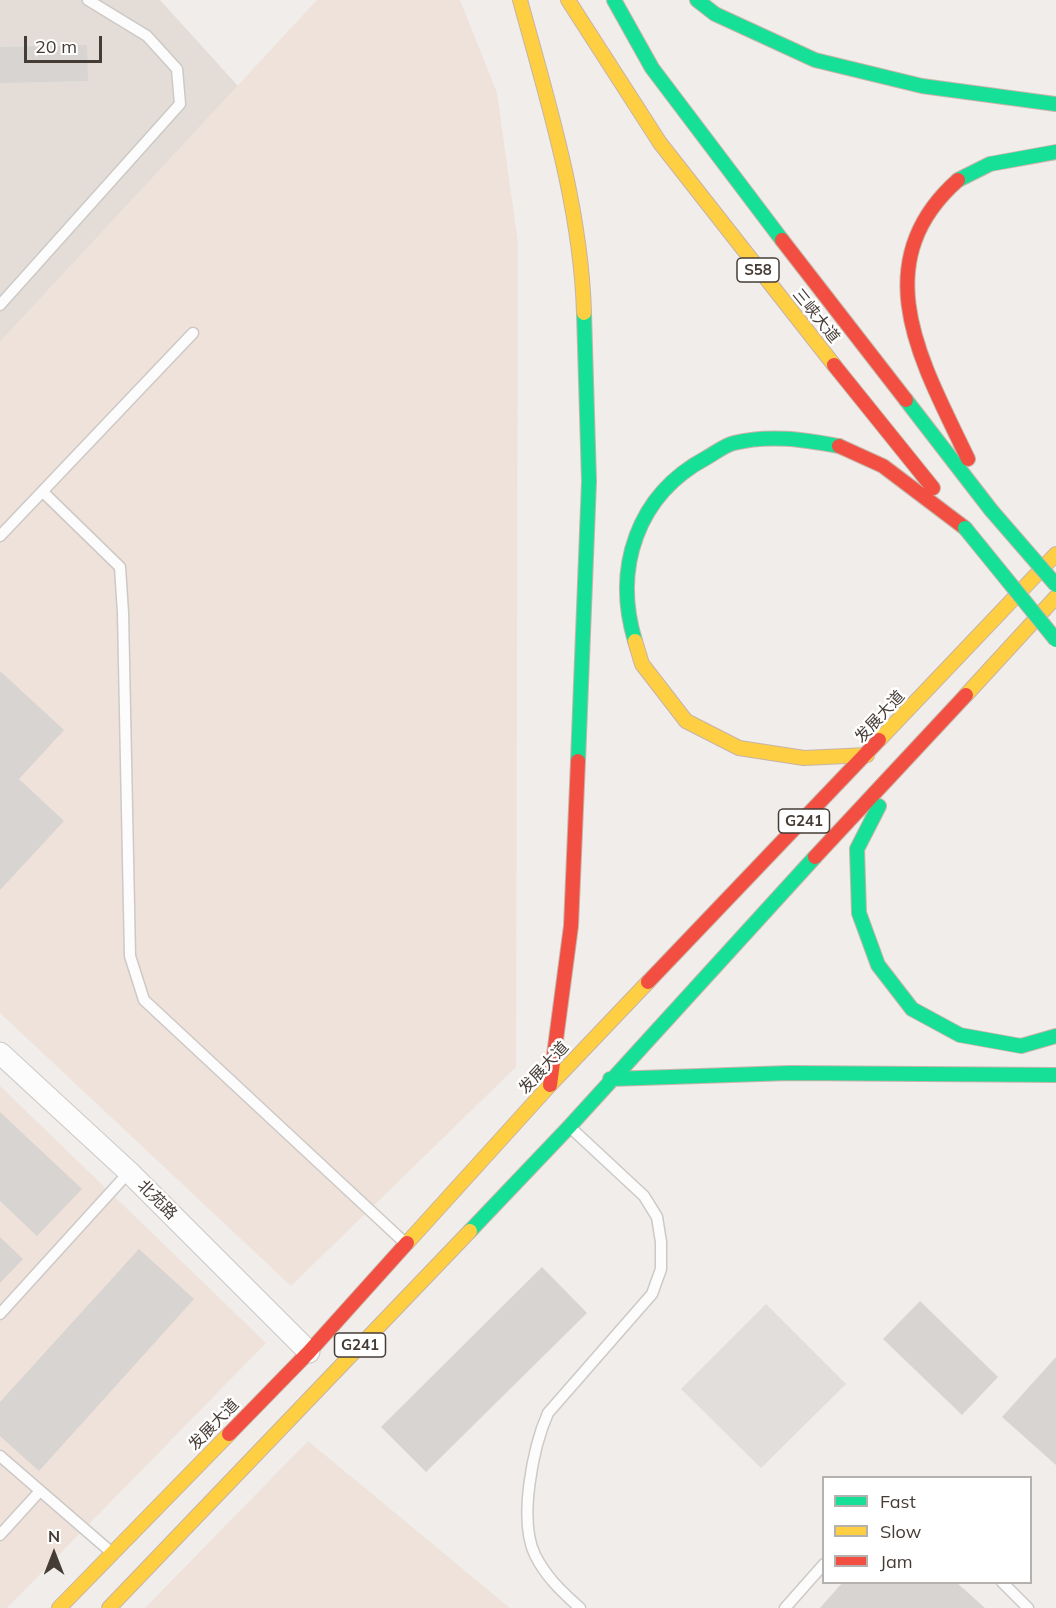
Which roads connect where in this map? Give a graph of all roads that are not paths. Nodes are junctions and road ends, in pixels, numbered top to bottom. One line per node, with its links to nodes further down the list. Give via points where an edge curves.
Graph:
1 (88, 0): 8 (lane, via 147,36 177,69 180,104)
2 (520, 0): 24 (highway, via 556,130 572,209 584,307 588,423 571,926)
3 (568, 0): 12 (highway, 三峡大道 / S58, via 660,143)
4 (614, 0): 11 (highway, 三峡大道 / S58, via 652,68)
5 (697, 0): 6 (highway, via 715,14 815,60 922,86)
6 (1056, 104)
7 (1056, 152): 11 (highway, via 1027,154 991,164 957,180 931,210 909,254 907,304 917,346)
8 (0, 305)
9 (193, 333): 10 (lane)
10 (42, 492): 13 (lane); 27 (lane, via 120,567 130,956 144,1000)
11 (991, 510): 15 (highway, 三峡大道 / S58, bridge)
12 (965, 528): 17 (highway, 三峡大道 / S58, bridge); 18 (highway, via 883,466 840,446 787,437 733,443 683,470 646,512 628,560 628,617 642,664 686,721 739,748 804,759)
13 (0, 537)
14 (1056, 554): 18 (highway, 发展大道 / G241)
15 (1056, 585)
16 (1056, 597): 19 (highway, G241)
17 (1056, 640)
18 (867, 755): 24 (highway, 发展大道 / G241)
19 (897, 770): 20 (highway, via 857,849 858,914 878,965 912,1009 960,1035 1021,1046); 23 (highway, G241)
20 (1056, 1036)
21 (0, 1053): 26 (street, 北苑路)
22 (1056, 1075): 23 (highway, via 790,1073)
23 (610, 1079): 25 (highway, G241)
24 (550, 1085): 27 (highway, 发展大道 / G241)
25 (569, 1127): 37 (highway, G241); 38 (lane, via 644,1196 657,1217 662,1242 662,1269 652,1294 548,1413 539,1432 528,1519 534,1553 554,1586)
26 (129, 1172): 28 (lane); 29 (street, 北苑路)
27 (406, 1244): 29 (highway, 发展大道 / G241)
28 (0, 1314)
29 (309, 1352): 33 (highway, 发展大道 / G241)
30 (0, 1456): 31 (lane)
31 (40, 1491): 32 (lane); 33 (lane)
32 (0, 1535)
33 (112, 1553): 36 (highway, 发展大道 / G241)
34 (822, 1566): 39 (lane)
35 (1004, 1584): 40 (lane)
36 (59, 1608)
37 (109, 1608)
38 (580, 1608)
39 (785, 1608)
40 (1028, 1608)

